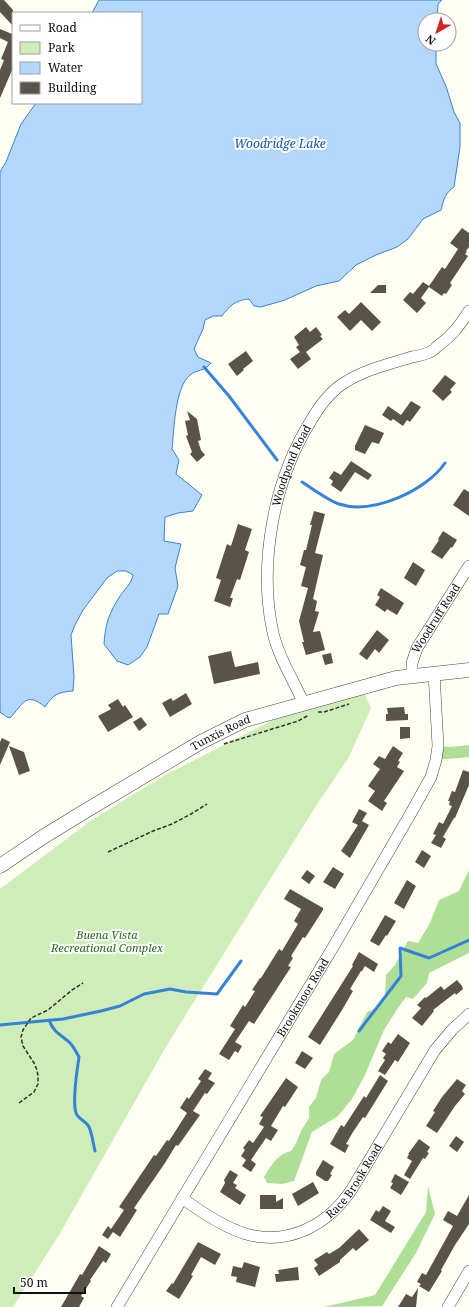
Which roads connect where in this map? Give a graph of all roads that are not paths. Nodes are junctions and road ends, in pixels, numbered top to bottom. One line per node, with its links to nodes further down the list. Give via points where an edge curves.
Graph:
1 (469, 311): 6 (street, Woodpond Road, via 453,335 431,352 365,372 343,383 331,393 313,416 292,456 278,497 267,586 272,630)
2 (469, 566): 5 (street, Woodruff Road, via 417,648 412,663)
3 (469, 670): 4 (street, Tunxis Road)
4 (434, 673): 5 (street, Tunxis Road); 9 (street, Brookmoor Road, via 438,740 431,777 336,942)
5 (412, 675): 6 (street, Tunxis Road)
6 (304, 704): 7 (street, Tunxis Road, via 245,720 217,733 43,836)
7 (0, 866)
8 (469, 1014): 9 (street, Race Brook Road, via 435,1050 352,1189 337,1209 322,1221 289,1235 256,1236 228,1226)
9 (182, 1198): 11 (street, Brookmoor Road)
10 (469, 1271): 12 (street)
11 (117, 1307)
12 (448, 1307)

